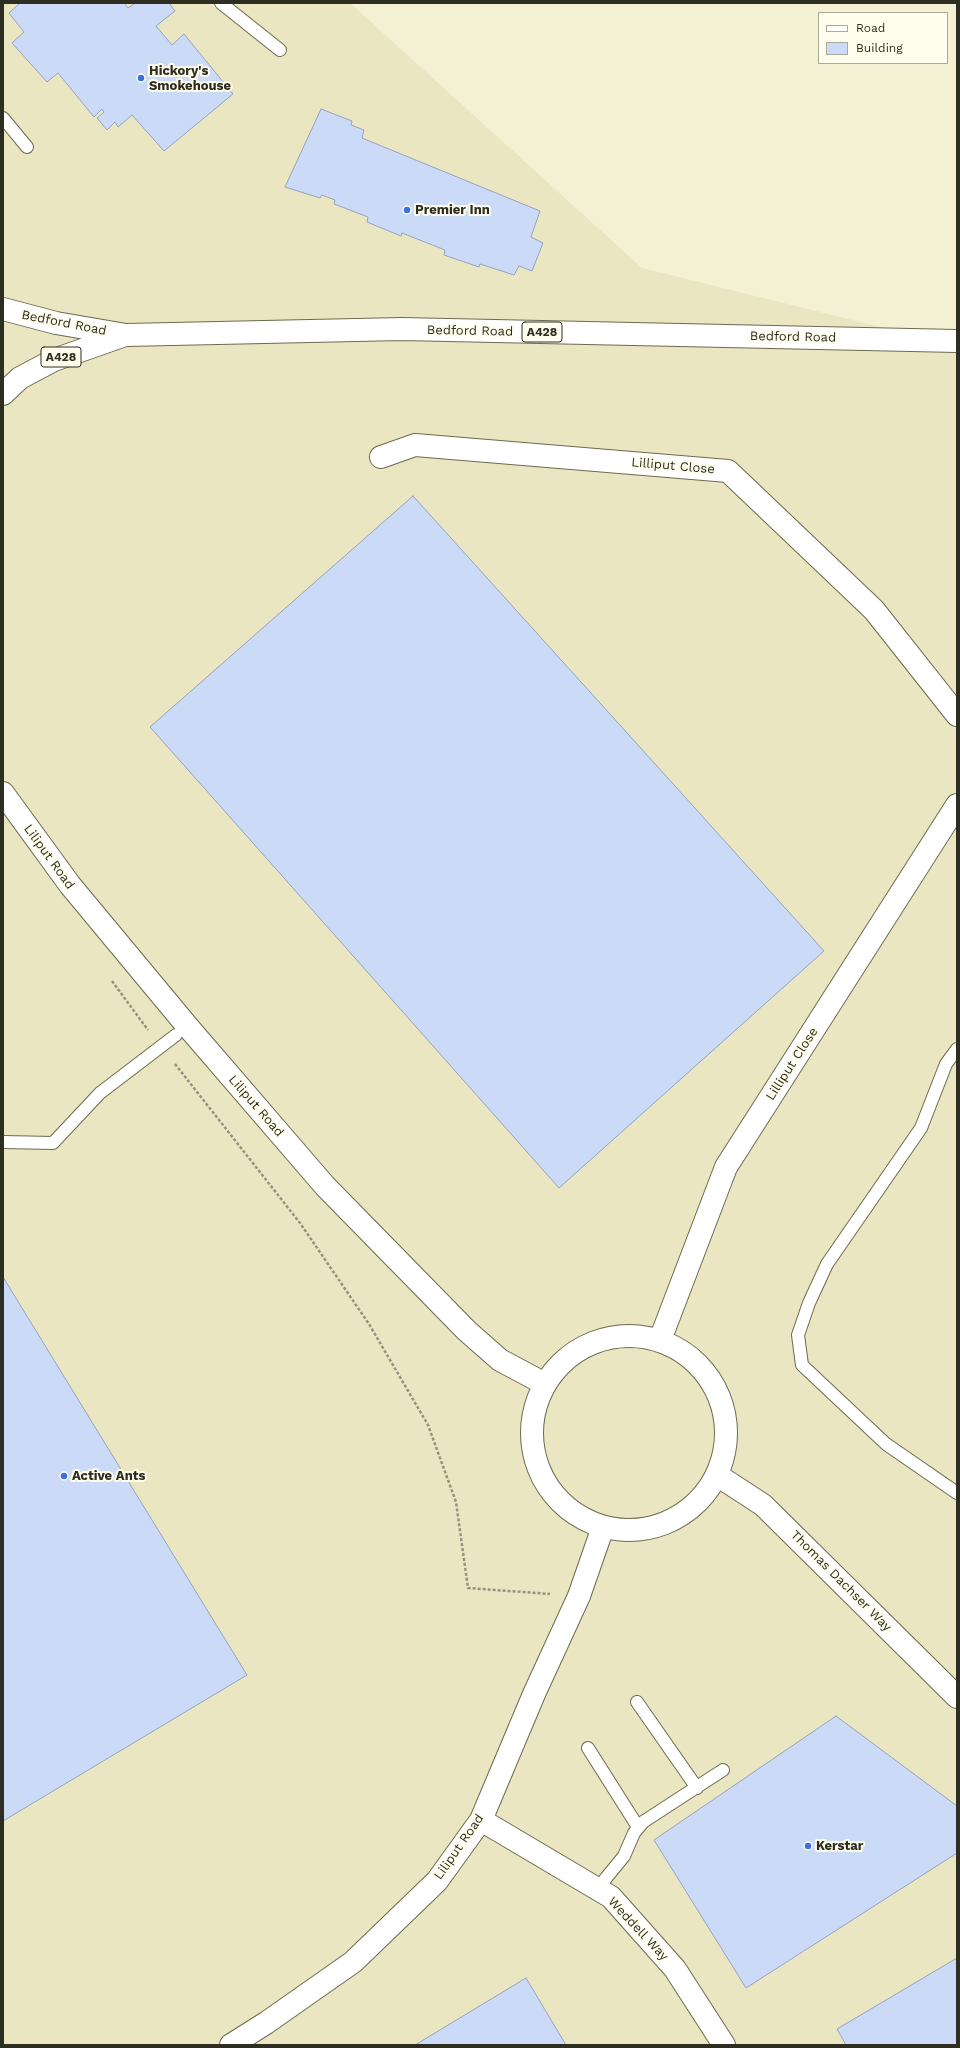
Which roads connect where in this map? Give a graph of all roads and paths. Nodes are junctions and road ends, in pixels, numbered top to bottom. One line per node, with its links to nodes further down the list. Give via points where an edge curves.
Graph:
1 (221, 3): 2 (lane)
2 (280, 50)
3 (3, 118): 4 (lane)
4 (27, 147)
5 (3, 309): 6 (main road, Bedford Road / A428, via 56,323)
6 (126, 334): 7 (main road, Bedford Road / A428, via 402,329); 8 (main road, Bedford Road / A428, via 54,360 20,378)
7 (957, 341)
8 (3, 394)
9 (381, 457): 10 (main road, Lilliput Close, via 415,445 728,471 874,610)
10 (957, 715)
11 (3, 793): 19 (main road, Liliput Road, via 70,885 325,1186 467,1331 500,1360)
12 (957, 805): 18 (main road, Lilliput Close, via 726,1167)
13 (108, 976): 15 (path)
14 (176, 1035): 15 (lane)
15 (160, 1046): 17 (lane, via 100,1093 53,1143); 23 (path, via 300,1223 370,1324 428,1426 456,1502 468,1588)
16 (957, 1049): 21 (lane, via 946,1064 921,1128 827,1264 798,1335 802,1365 886,1444)
17 (3, 1142)
18 (660, 1340): 19 (main road, via 619,1336 590,1344 564,1360); 20 (main road, via 678,1349 700,1367 716,1390 725,1418 725,1447)
19 (545, 1384): 22 (main road, via 534,1411 532,1441 538,1470 554,1495 576,1514)
20 (717, 1474): 22 (main road, via 702,1497 681,1515 656,1526 630,1530); 24 (main road, Thomas Dachser Way, via 763,1505)
21 (957, 1492)
22 (602, 1526): 23 (main road, Liliput Road)
23 (579, 1596): 29 (main road, Liliput Road)
24 (957, 1697)
25 (637, 1702): 28 (lane)
26 (588, 1748): 30 (lane)
27 (723, 1770): 28 (lane)
28 (697, 1788): 30 (lane)
29 (481, 1820): 31 (main road, Weddell Way); 32 (main road, Liliput Road, via 437,1882 353,1962 266,2024)
30 (638, 1827): 31 (lane, via 624,1856)
31 (597, 1889): 33 (main road, Weddell Way, via 611,1897 675,1969)
32 (231, 2045)
33 (724, 2045)

